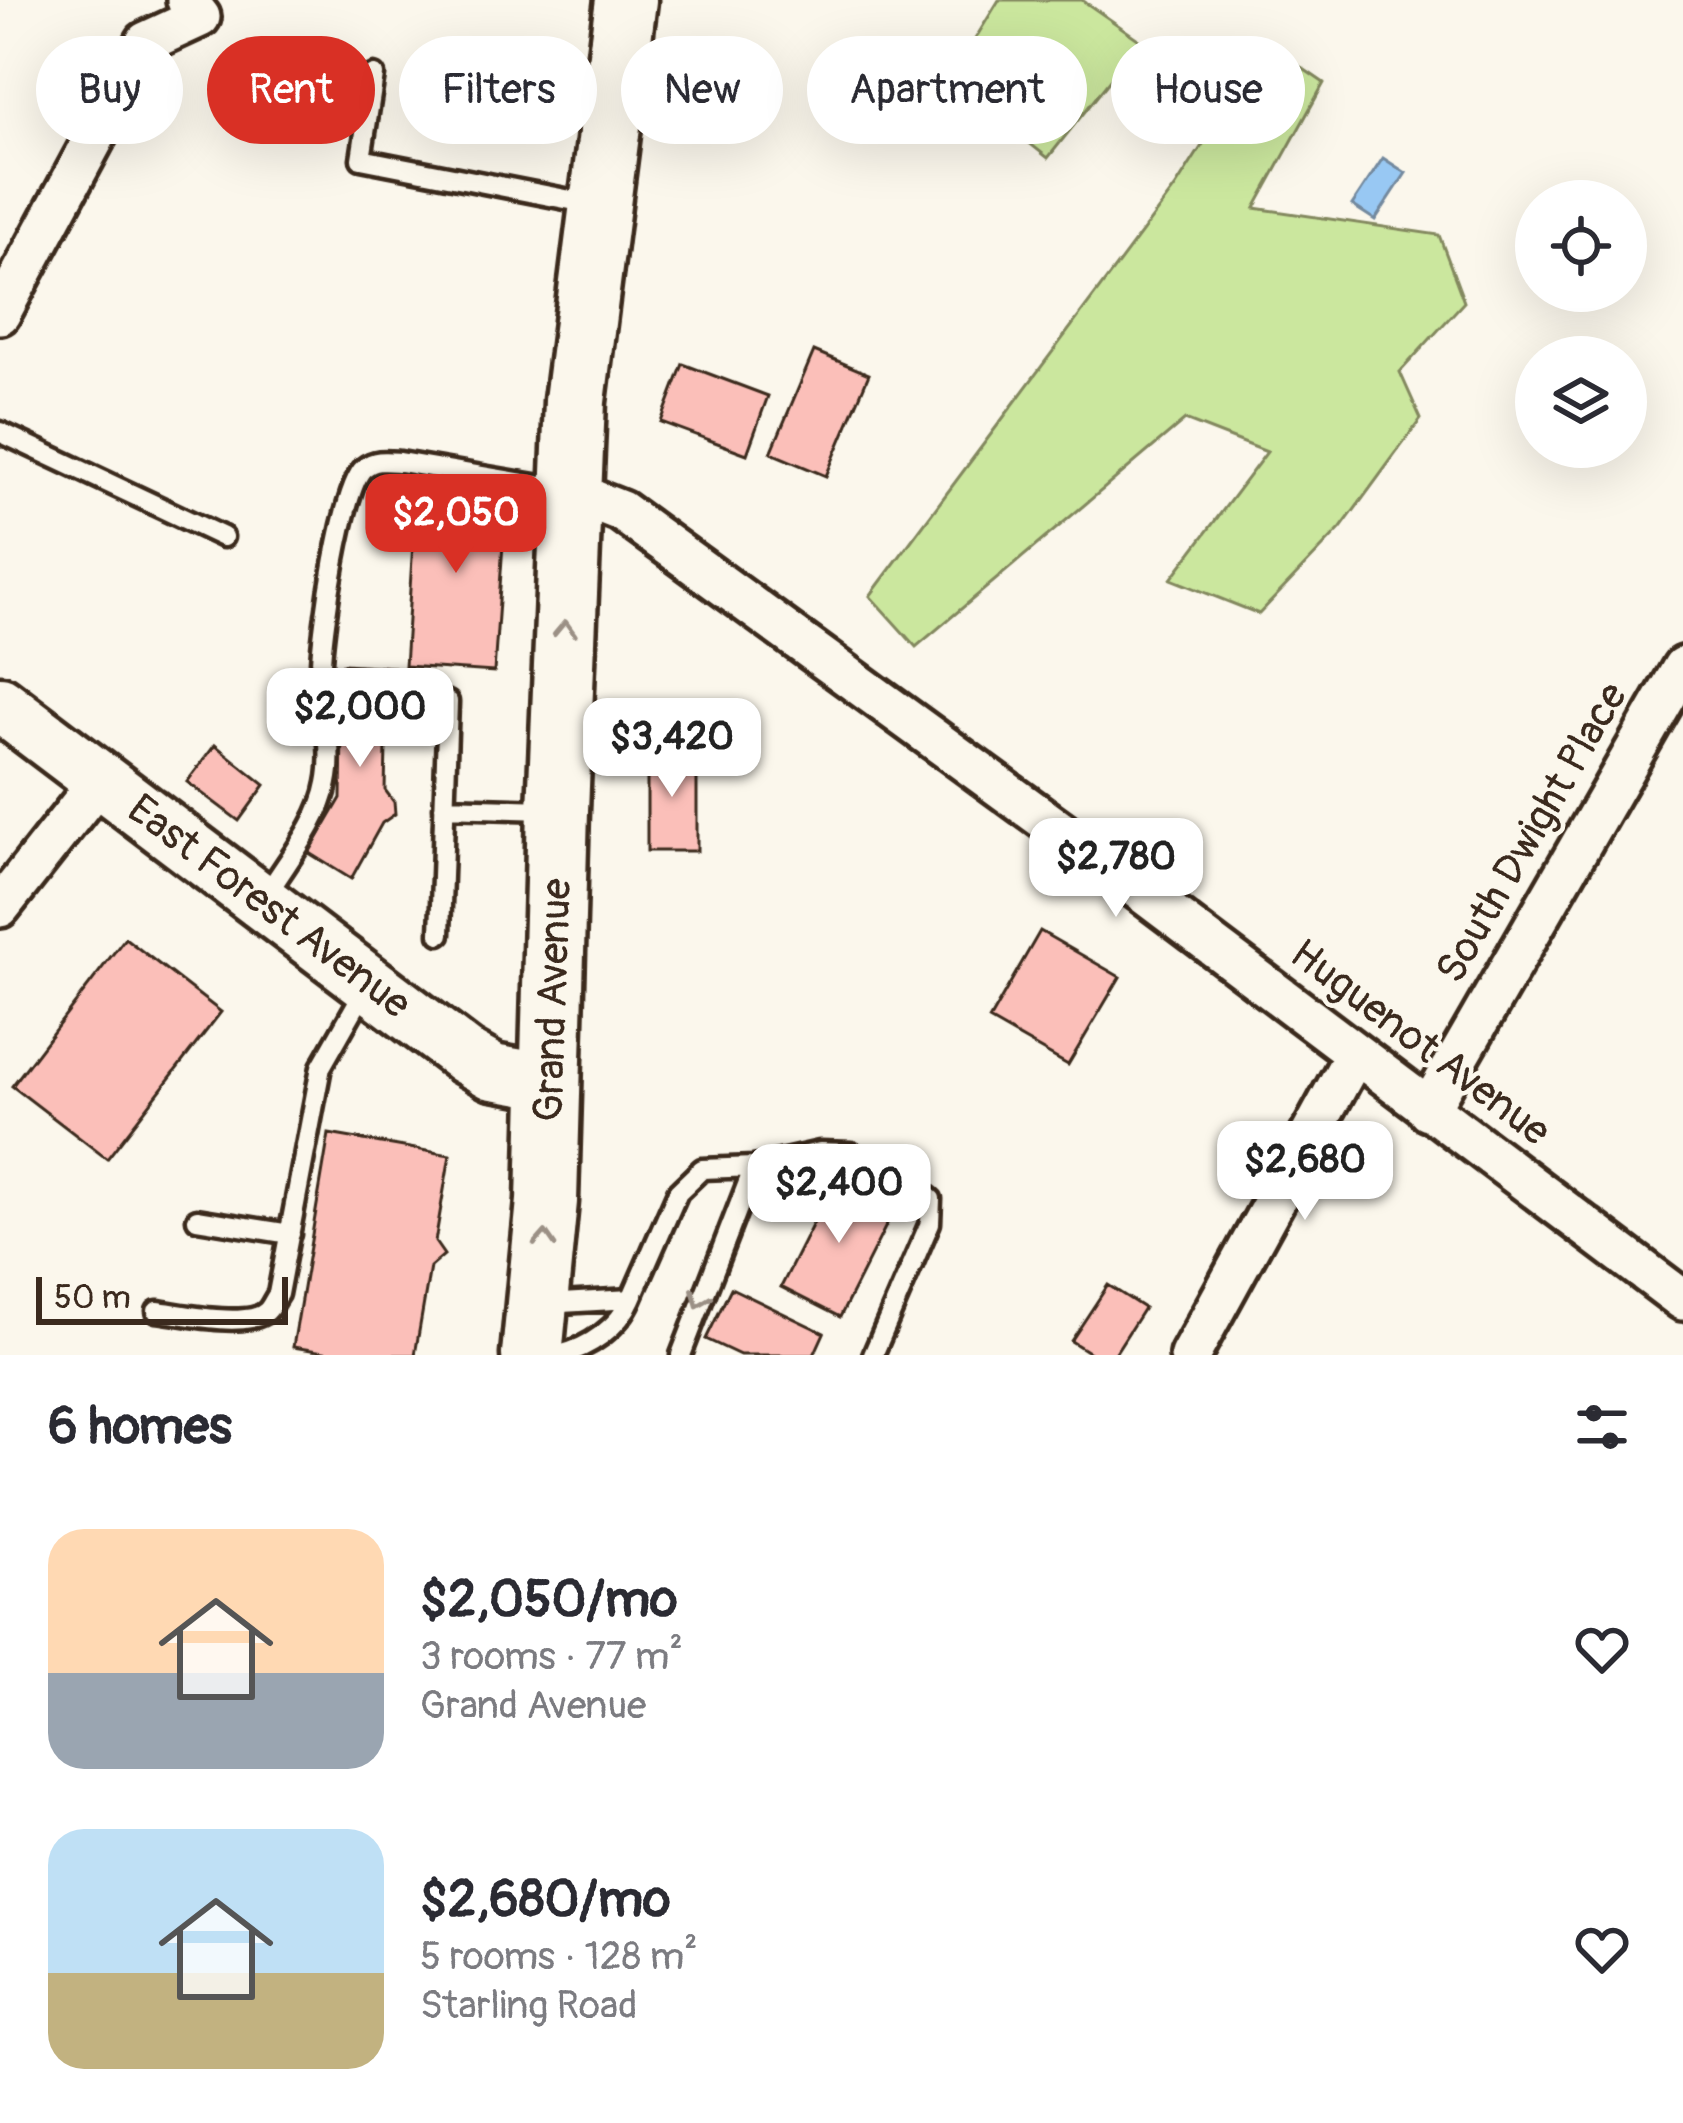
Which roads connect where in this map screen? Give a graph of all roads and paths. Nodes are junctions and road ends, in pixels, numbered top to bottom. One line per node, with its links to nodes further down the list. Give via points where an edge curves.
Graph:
1 (187, 0): 5 (street, via 200,17 146,43)
2 (626, 0): 4 (main road, Grand Avenue)
3 (363, 144): 4 (lane, via 361,159)
4 (598, 206): 7 (main road, Grand Avenue)
5 (0, 314)
6 (0, 432): 8 (lane)
7 (570, 491): 14 (main road, Grand Avenue, one-way to 7); 15 (lane, via 400,463 363,469 344,518 321,664 328,780); 19 (street, Huguenot Avenue, via 621,511)
8 (224, 537)
9 (1683, 667): 21 (street, South Dwight Place)
10 (448, 702): 13 (lane)
11 (0, 704): 12 (street, East Forest Avenue)
12 (100, 780): 15 (street, East Forest Avenue); 16 (street)
13 (445, 807): 14 (lane); 17 (lane)
14 (558, 810): 20 (main road, Grand Avenue)
15 (263, 902): 18 (street, East Forest Avenue)
16 (0, 908)
17 (440, 934)
18 (369, 982): 20 (street, East Forest Avenue, via 479,1065); 24 (lane, via 321,1067)
19 (1354, 1054): 21 (street, Huguenot Avenue); 31 (street)
20 (550, 1082): 28 (main road, Grand Avenue, one-way to 20)
21 (1428, 1110): 26 (street, Huguenot Avenue)
22 (754, 1167): 25 (lane, via 702,1169 678,1192); 29 (lane, one-way to 29); 30 (lane, via 851,1153 931,1198 930,1223)
23 (196, 1219): 24 (lane)
24 (290, 1234): 27 (lane, via 278,1294 266,1312 232,1319)
25 (631, 1299): 28 (lane); 28 (lane, via 604,1333)
26 (1683, 1300)
27 (157, 1311)
28 (544, 1338)
29 (681, 1355)
30 (872, 1355)
31 (1190, 1355)

